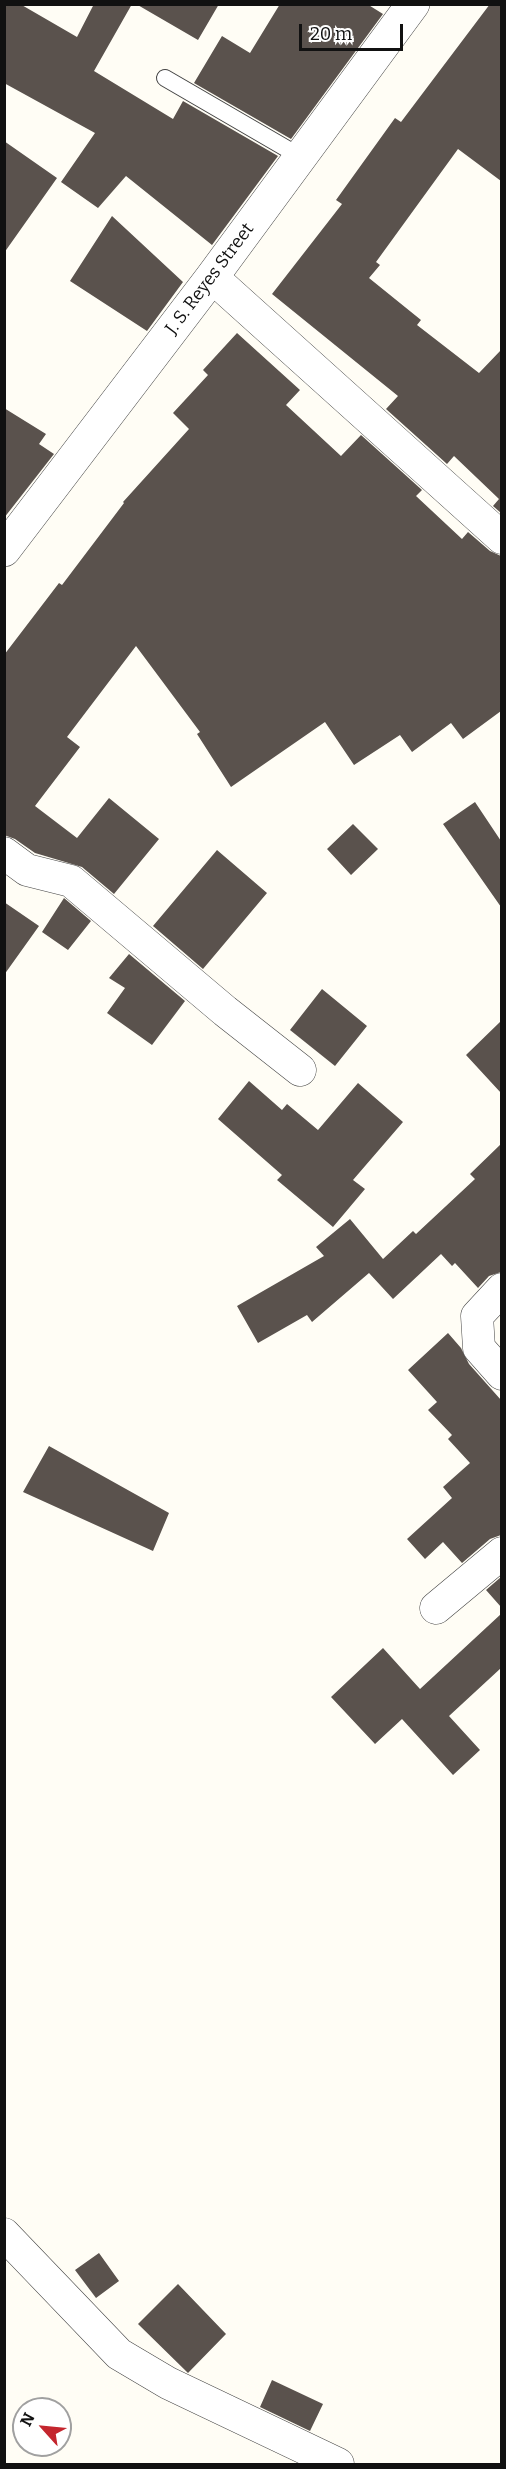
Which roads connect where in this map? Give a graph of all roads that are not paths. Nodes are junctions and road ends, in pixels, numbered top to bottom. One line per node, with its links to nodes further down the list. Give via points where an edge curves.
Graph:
1 (413, 4): 3 (street, J. S. Reyes Street)
2 (165, 78): 3 (lane)
3 (301, 157): 4 (street, J. S. Reyes Street)
4 (212, 277): 5 (street); 6 (street, J. S. Reyes Street)
5 (501, 538)
6 (4, 550)
7 (4, 853): 8 (street, via 27,870 71,881)
8 (300, 1070)
9 (501, 1289): 10 (street, via 477,1316 478,1348)
10 (501, 1374)
11 (501, 1553): 12 (street)
12 (436, 1608)
13 (4, 2234): 14 (street, via 119,2354 168,2383)
14 (338, 2464)

